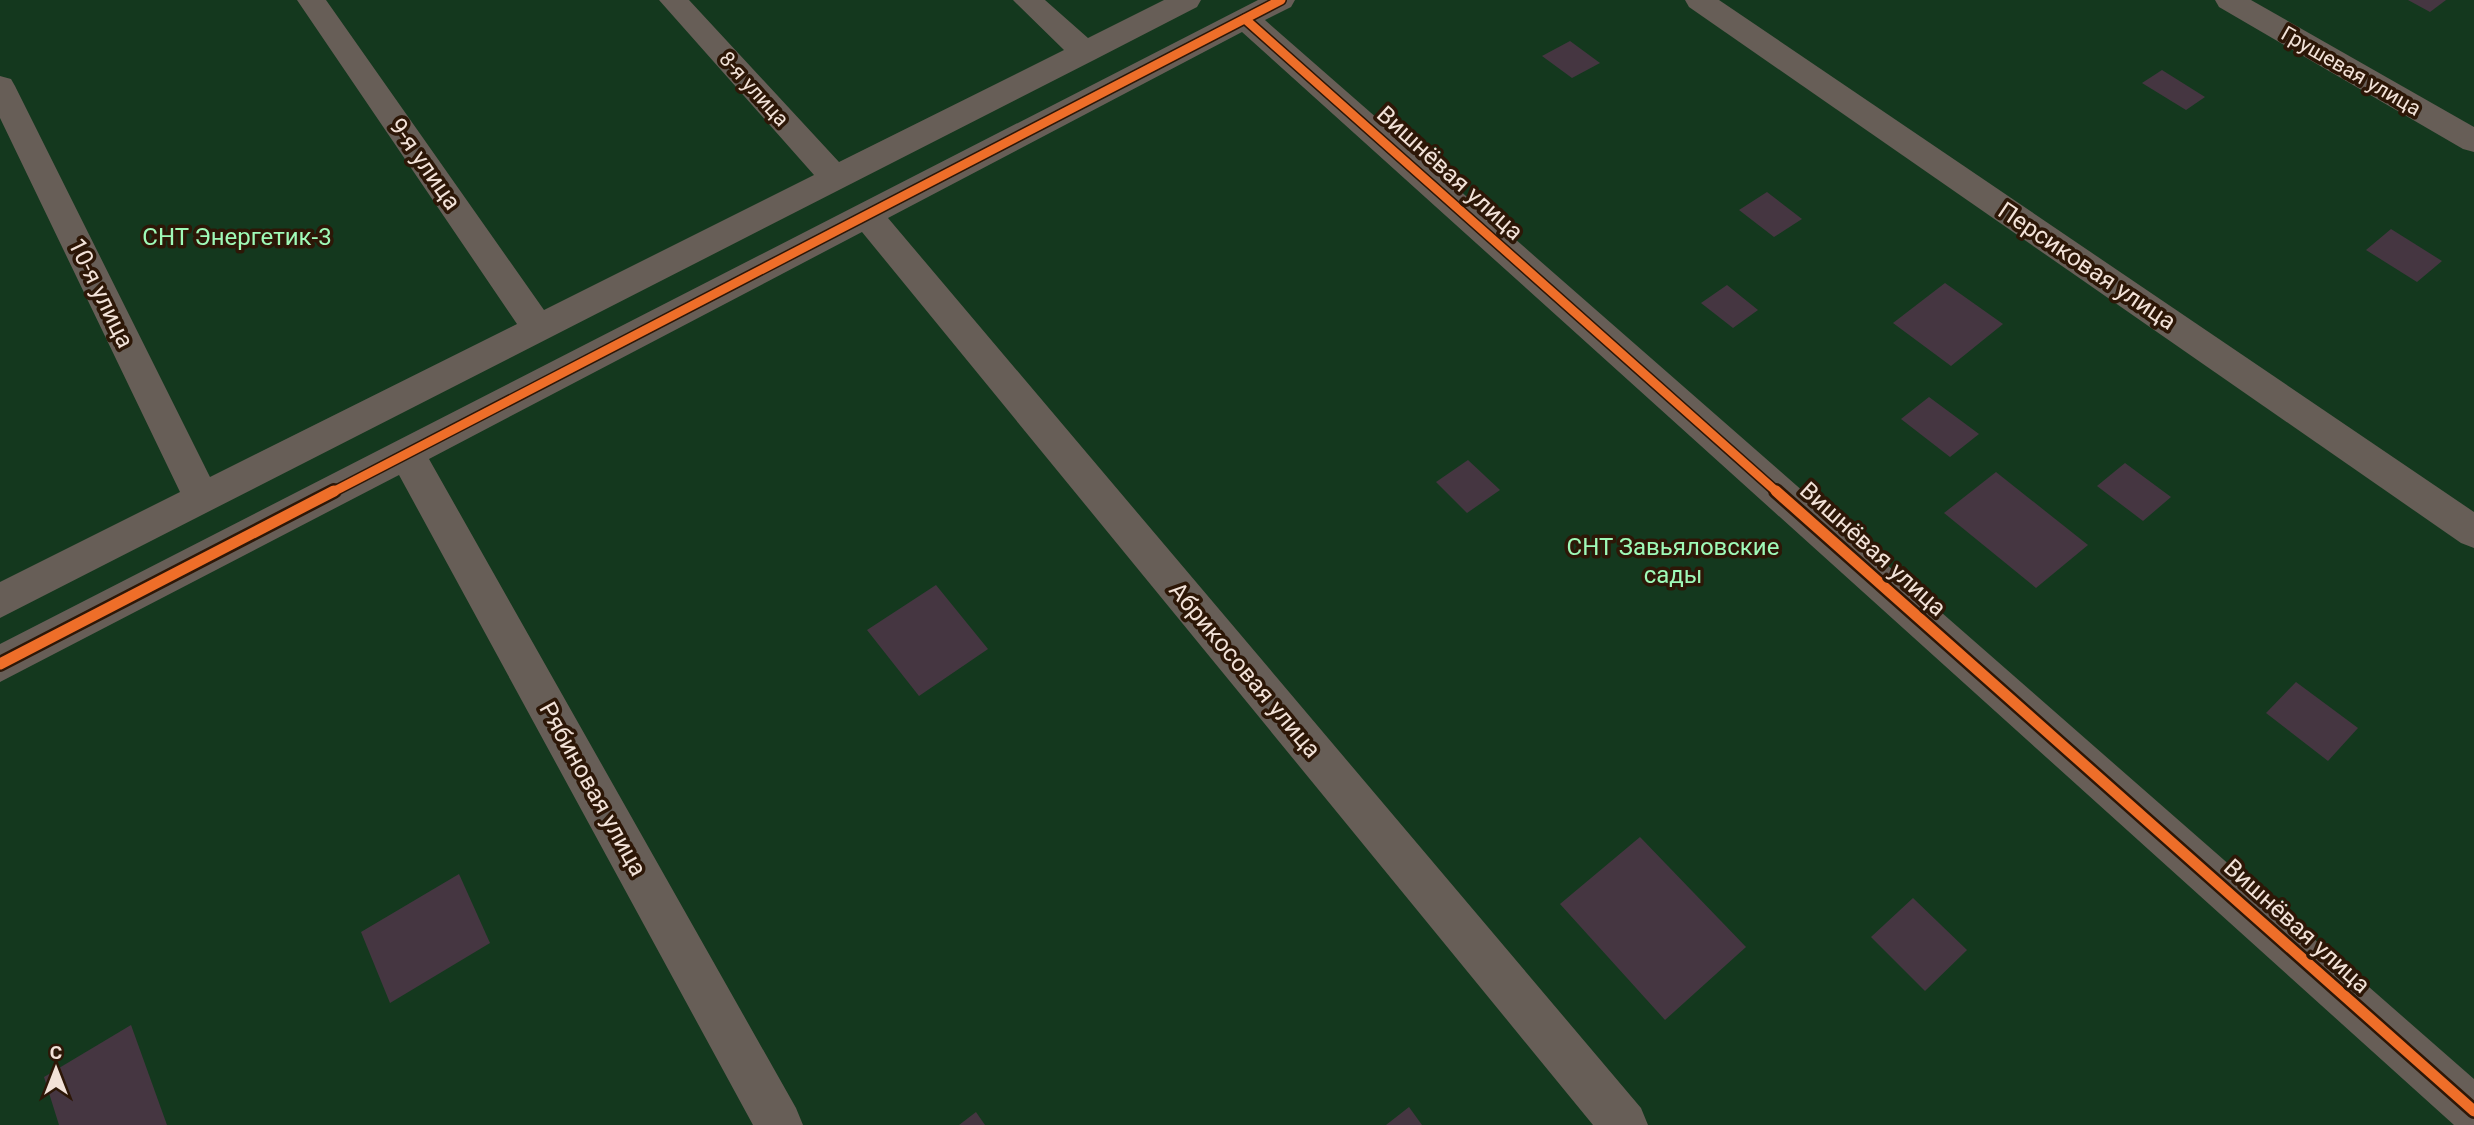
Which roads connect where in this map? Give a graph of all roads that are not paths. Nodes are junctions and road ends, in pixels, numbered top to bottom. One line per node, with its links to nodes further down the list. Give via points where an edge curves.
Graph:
1 (312, 0): 14 (street, 9-я улица)
2 (673, 0): 12 (street, 8-я улица)
3 (1027, 0): 9 (street)
4 (1186, 0): 9 (street)
5 (1281, 0): 8 (street)
6 (1699, 0): 17 (street, Персиковая улица)
7 (2229, 0): 11 (street, Грушевая улица)
8 (1245, 19): 13 (street); 20 (street, Вишнёвая улица)
9 (1085, 52): 12 (street)
10 (0, 86): 16 (street, 10-я улица)
11 (2474, 141)
12 (835, 178): 14 (street)
13 (866, 214): 15 (street); 22 (street, Абрикосовая улица)
14 (539, 329): 16 (street)
15 (406, 453): 19 (street); 21 (street, Рябиновая улица)
16 (202, 499): 18 (street)
17 (2474, 532)
18 (0, 601)
19 (0, 664)
20 (2474, 1111)
21 (779, 1125)
22 (1624, 1125)

